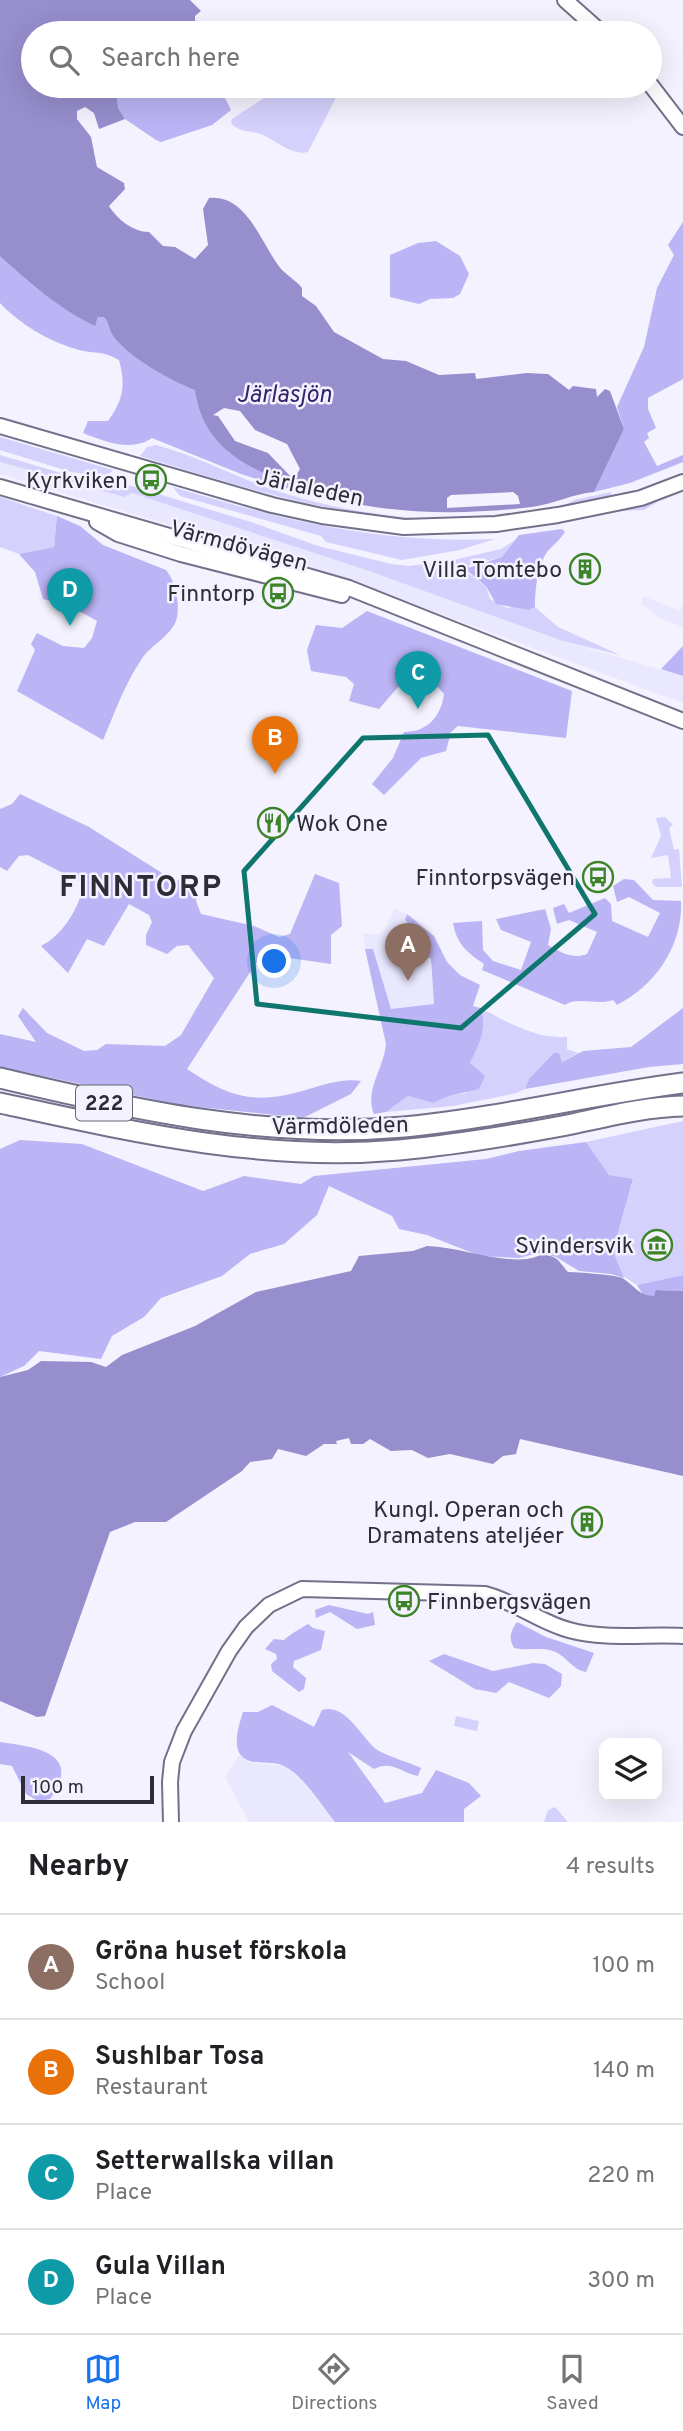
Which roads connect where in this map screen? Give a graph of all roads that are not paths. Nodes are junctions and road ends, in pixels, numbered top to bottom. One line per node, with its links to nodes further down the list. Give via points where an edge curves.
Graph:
1 (565, 0): 2 (main road)
2 (589, 21)
3 (661, 98): 4 (main road)
4 (683, 127)
5 (0, 426): 9 (main road, Järlaleden, via 272,505 369,523 425,527 496,524)
6 (683, 472): 9 (main road, Järlaleden)
7 (683, 482): 9 (main road, Järlaleden, via 642,498)
8 (0, 487): 10 (main road, Värmdövägen, via 349,588)
9 (618, 500)
10 (683, 720)
11 (0, 1078): 12 (highway, Värmdöleden / 222, via 116,1106 290,1130 404,1127)
12 (683, 1083)
13 (0, 1103): 14 (highway, Värmdöleden / 222, via 203,1145 302,1154 483,1141)
14 (683, 1106)
15 (683, 1636): 16 (main road, via 572,1631 485,1594 302,1589 277,1599 255,1617 229,1651 176,1752 169,1794)
16 (172, 1822)

